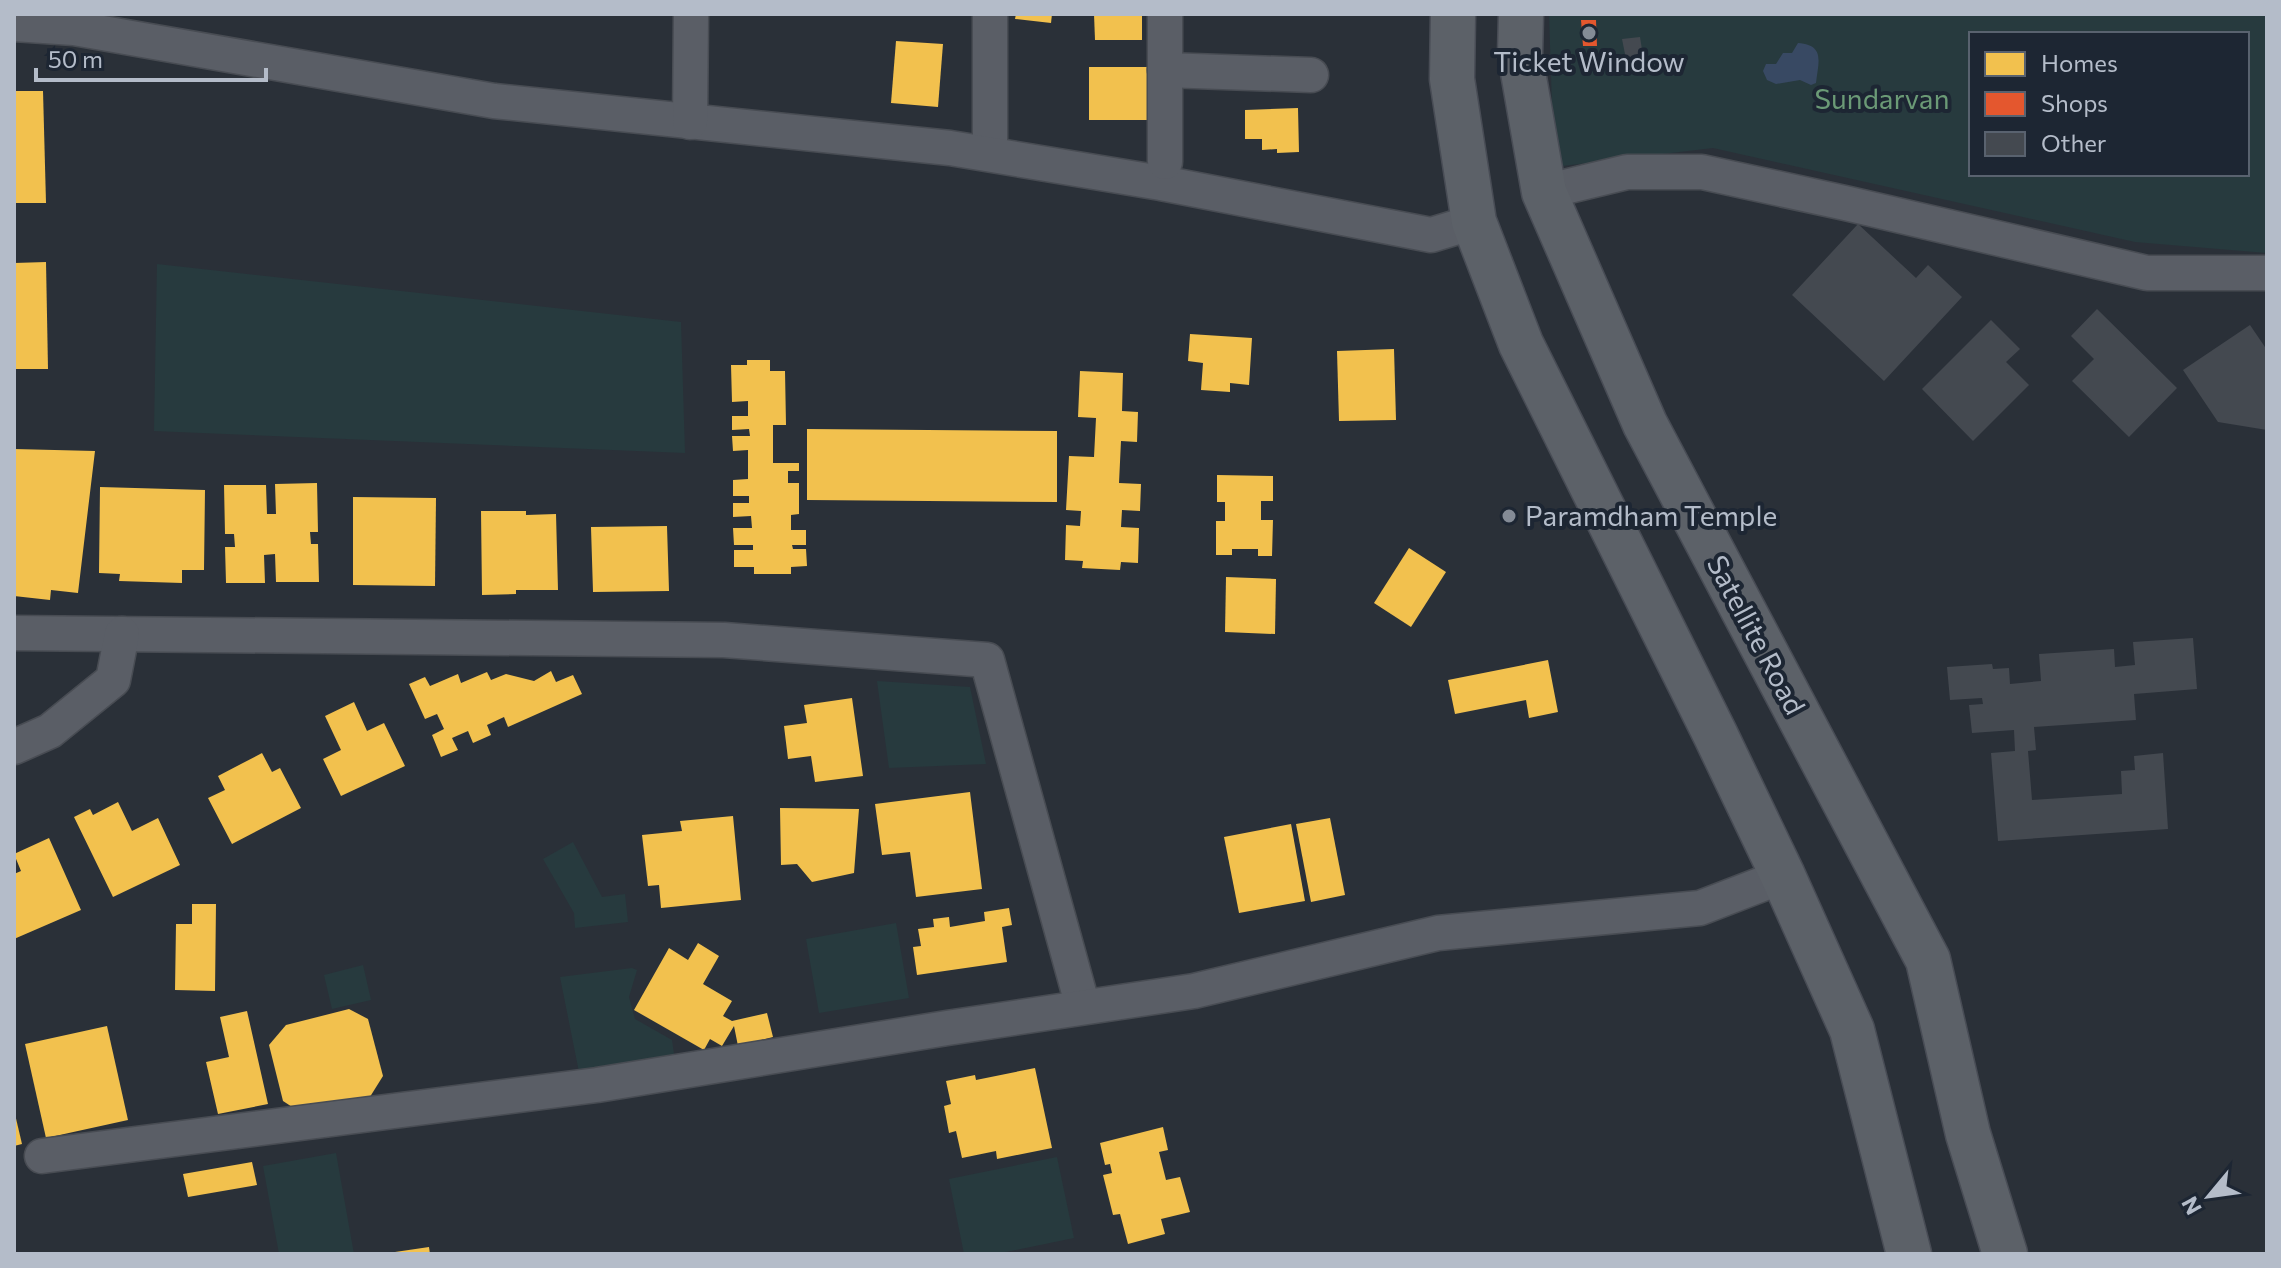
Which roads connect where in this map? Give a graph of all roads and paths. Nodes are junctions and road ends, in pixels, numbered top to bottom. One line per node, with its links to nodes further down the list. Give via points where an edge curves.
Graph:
1 (691, 14): 9 (street)
2 (990, 14): 10 (street)
3 (1165, 14): 7 (street)
4 (1453, 14): 13 (main road, via 1452,79)
5 (1521, 14): 12 (main road, Satellite Road, via 1520,55)
6 (14, 24): 9 (street, via 74,28 494,101)
7 (1165, 70): 8 (street); 11 (street)
8 (1311, 75)
9 (690, 122): 10 (street)
10 (990, 154): 13 (street, via 1431,235)
11 (1165, 162)
12 (1544, 192): 14 (street, via 1627,172 1702,172 2147,273); 22 (main road, Satellite Road, via 1645,424 1928,960 1968,1134)
13 (1474, 222): 18 (main road, via 1521,344)
14 (2267, 273)
15 (14, 633): 16 (street)
16 (122, 634): 17 (street, via 113,680 50,731); 19 (street, via 724,640 987,660)
17 (14, 747)
18 (1783, 876): 19 (street, via 1700,908 1438,933 1194,991); 21 (main road, via 1852,1030)
19 (1083, 1007): 20 (street, via 597,1085)
20 (42, 1156)
21 (1909, 1254)
22 (2005, 1254)

